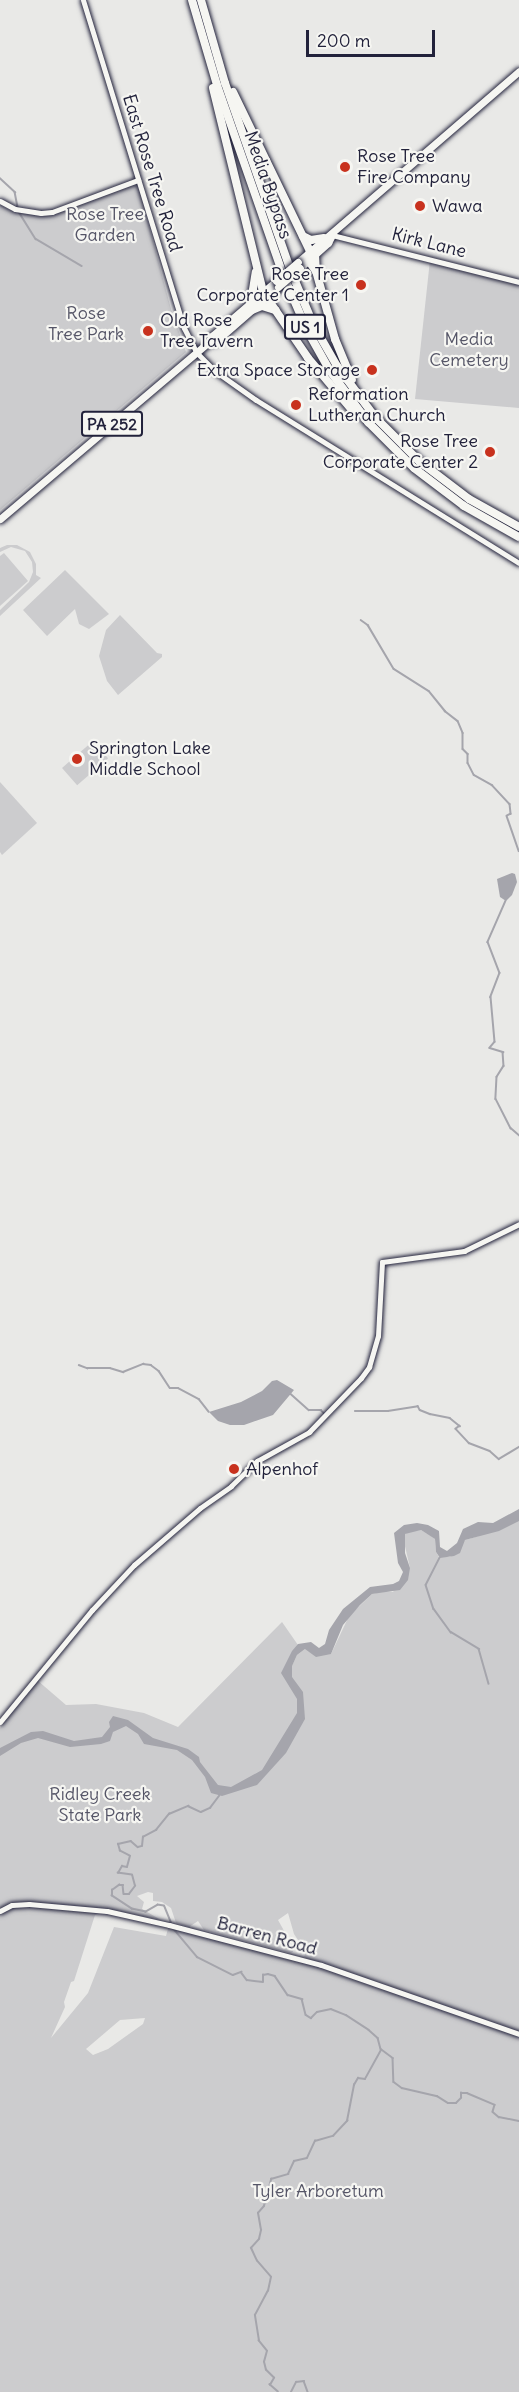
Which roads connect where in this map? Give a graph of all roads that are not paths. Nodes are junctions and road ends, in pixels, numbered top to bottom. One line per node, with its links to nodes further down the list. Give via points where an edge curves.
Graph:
1 (83, 0): 6 (street, East Rose Tree Road)
2 (192, 0): 4 (highway, Media Bypass / US 1)
3 (201, 0): 4 (highway, Media Bypass / US 1)
4 (207, 39): 8 (highway); 10 (highway); 17 (highway, Media Bypass / US 1, via 308,312 337,366); 18 (highway, Media Bypass / US 1, via 278,261 300,315 339,385)
5 (519, 71): 9 (main road, PA 252)
6 (138, 180): 7 (street, via 52,212 18,210); 16 (street, East Rose Tree Road, via 184,328)
7 (0, 201)
8 (301, 232): 9 (highway, via 311,240); 11 (highway)
9 (328, 236): 11 (main road, PA 252); 12 (street, Kirk Lane)
10 (255, 258): 13 (highway); 14 (highway)
11 (306, 259): 13 (main road, PA 252, bridge); 17 (highway, via 316,272 344,365)
12 (519, 282)
13 (265, 295): 14 (main road, PA 252); 15 (highway)
14 (252, 306): 15 (highway); 16 (main road, PA 252, via 212,336)
15 (275, 310): 18 (highway, via 315,368)
16 (197, 353): 19 (main road, PA 252); 22 (street, East Rose Tree Road, via 214,371 256,400)
17 (375, 417): 20 (highway, Media Bypass / US 1, via 443,481)
18 (390, 446): 21 (highway, Media Bypass / US 1, via 451,497)
19 (0, 519)
20 (519, 527)
21 (519, 537)
22 (519, 563)
23 (519, 1224): 24 (street, via 464,1251 382,1262 378,1336 369,1367 361,1378 309,1432 256,1461 134,1565)
24 (0, 1722)
25 (0, 1911): 26 (street, Barren Road, via 12,1905 29,1904 107,1911 169,1925 321,1965)
26 (519, 2034)

